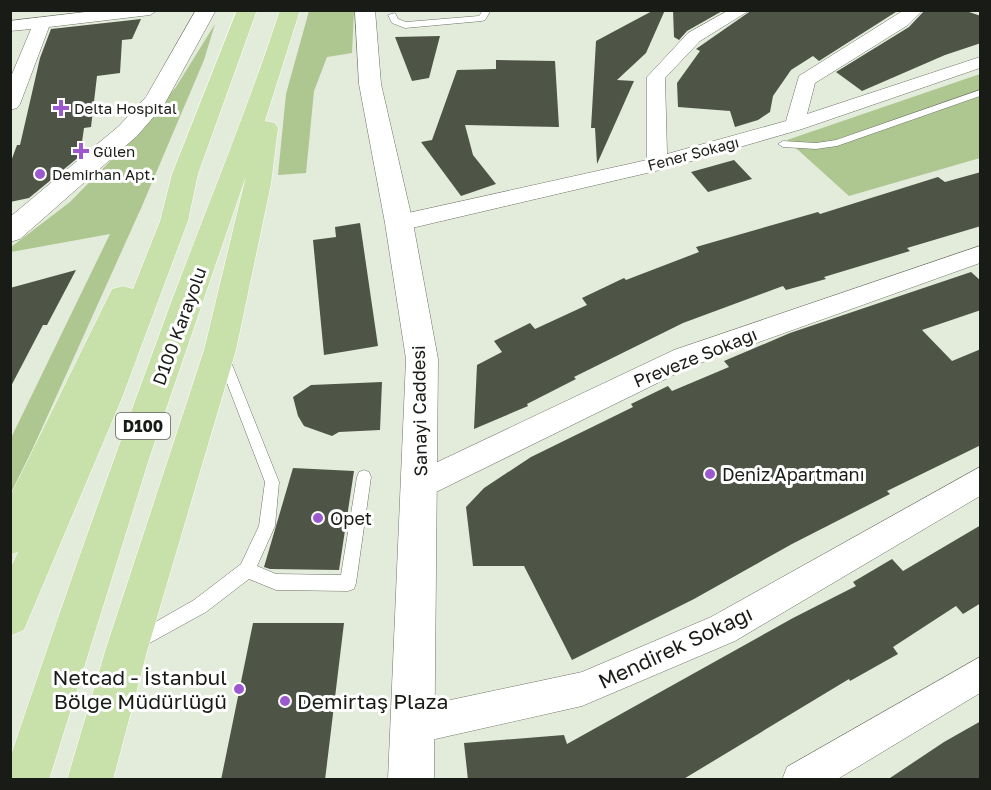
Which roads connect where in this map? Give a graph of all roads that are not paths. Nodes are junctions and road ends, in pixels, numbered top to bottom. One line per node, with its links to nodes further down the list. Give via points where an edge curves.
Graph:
1 (150, 10): 10 (street)
2 (206, 10): 22 (main road, via 156,100 128,131)
3 (225, 10): 20 (highway)
4 (247, 10): 20 (highway, D100)
5 (290, 10): 14 (highway, D100 Karayolu / D100)
6 (487, 10): 9 (lane, via 482,18 405,25)
7 (742, 10): 19 (street, via 694,38 656,77)
8 (915, 10): 17 (street, via 806,80)
9 (378, 14): 21 (main road, Sanayi Caddesi, via 370,84)
10 (74, 15): 11 (street)
11 (42, 23): 12 (street); 16 (street)
12 (10, 26)
13 (981, 62): 17 (street, Fener Sokağı)
14 (271, 76): 24 (highway, via 258,184); 35 (highway, D100 Karayolu / D100, via 166,358)
15 (981, 93): 18 (lane, via 837,143)
16 (10, 104)
17 (795, 125): 19 (street, Fener Sokağı)
18 (783, 144)
19 (657, 164): 21 (street, Fener Sokağı)
20 (185, 174): 28 (highway); 30 (highway, D100, via 174,221 114,376)
21 (399, 223): 27 (main road, Sanayi Caddesi, via 422,359)
22 (10, 232)
23 (981, 254): 27 (street, Preveze Sokağı, via 683,358)
24 (220, 350): 29 (lane, via 272,482 267,526); 31 (highway)
25 (364, 477): 29 (lane, via 348,583 276,582)
26 (981, 481): 34 (street, Mendirek Sokağı, via 723,629 582,689)
27 (420, 484): 34 (main road, Sanayi Caddesi)
28 (10, 537)
29 (247, 570): 31 (lane, via 200,606)
30 (10, 616)
31 (127, 648): 33 (highway)
32 (981, 674): 39 (street)
33 (107, 725): 36 (highway); 37 (highway)
34 (413, 726): 38 (main road, Sanayi Caddesi)
35 (26, 780)
36 (90, 780)
37 (106, 780)
38 (411, 780)
39 (800, 780)

